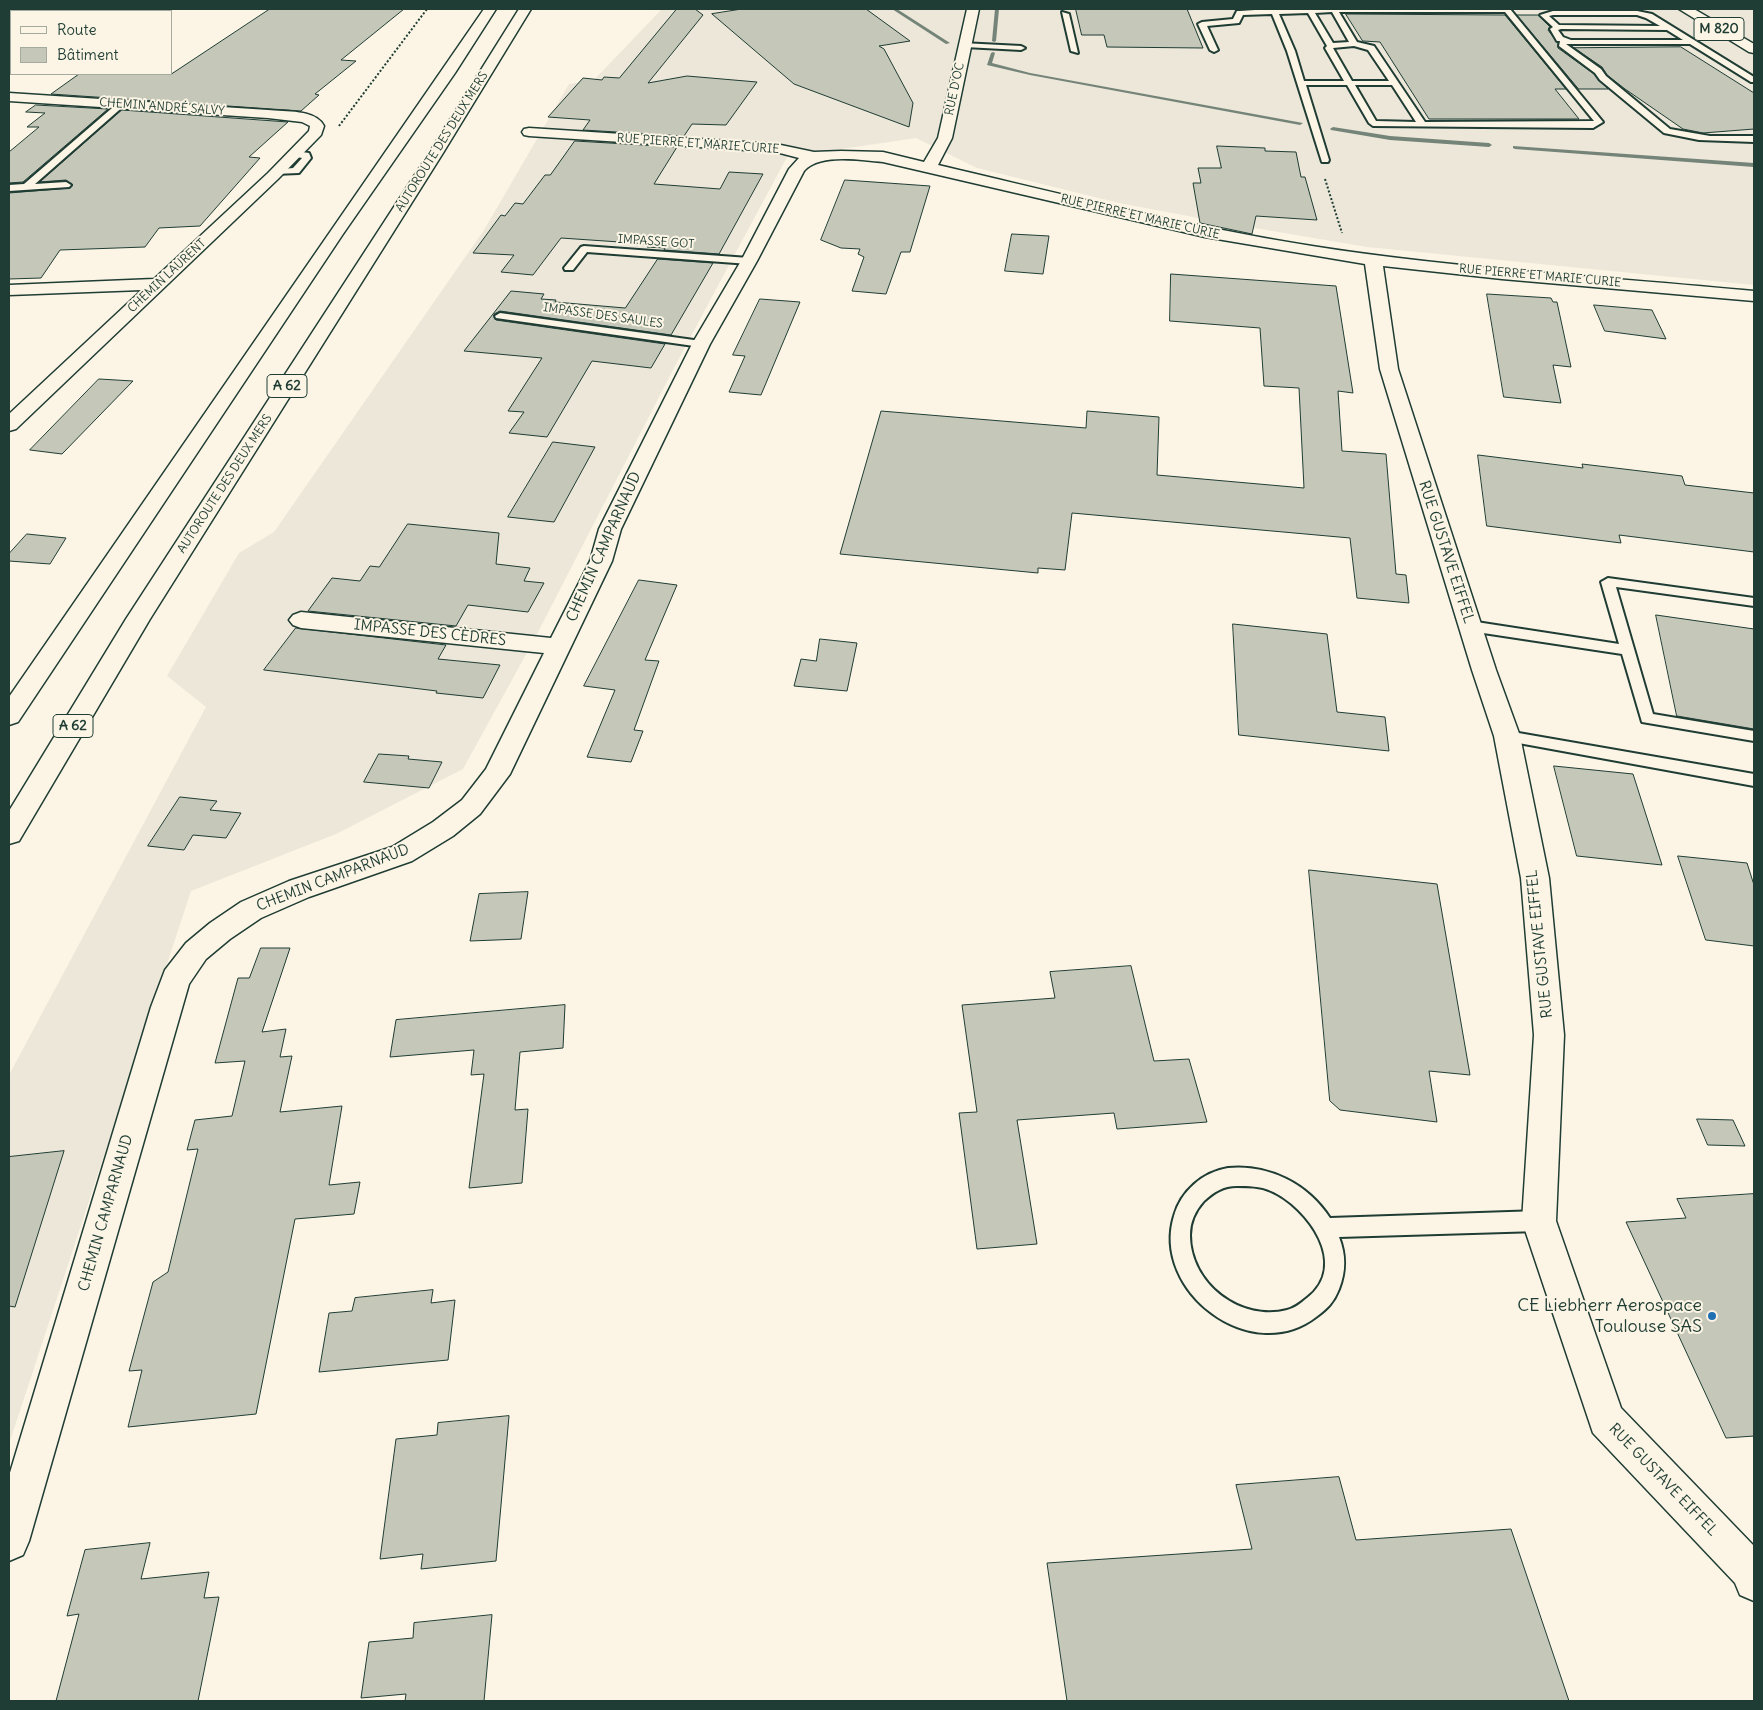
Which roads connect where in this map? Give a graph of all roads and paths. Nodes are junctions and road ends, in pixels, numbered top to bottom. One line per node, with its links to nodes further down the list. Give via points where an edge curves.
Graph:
1 (427, 9): 35 (path)
2 (490, 9): 58 (main road, A 62)
3 (525, 9): 62 (main road, AUTOROUTE DES DEUX MERS / A 62, via 138,619)
4 (973, 9): 19 (main road, RUE D'OC)
5 (1335, 9): 6 (lane); 11 (lane); 18 (lane)
6 (1385, 9): 7 (lane)
7 (1507, 9): 34 (lane, via 1599,122 1593,125)
8 (1685, 9): 22 (main road, M 820)
9 (1704, 9): 15 (main road, M 820)
10 (1273, 10): 11 (lane); 23 (lane, via 1240,13 1236,21 1202,24); 28 (lane)
11 (1310, 10): 20 (lane)
12 (1065, 14): 24 (lane)
13 (1558, 28): 14 (lane); 14 (lane, via 1544,15 1636,13 1649,16); 16 (lane, via 1554,29)
14 (1667, 28): 17 (lane)
15 (1754, 38)
16 (1565, 41): 17 (lane); 37 (lane, via 1562,44 1667,131 1707,138)
17 (1689, 42): 25 (lane)
18 (1354, 44): 20 (lane); 30 (lane, via 1371,48)
19 (965, 45): 21 (lane); 40 (main road, RUE D'OC, via 945,138)
20 (1331, 46): 29 (lane, via 1329,48)
21 (1022, 48)
22 (1754, 49)
23 (1214, 50)
24 (1075, 51)
25 (1729, 65): 26 (lane); 27 (lane)
26 (1744, 65)
27 (1754, 80)
28 (1301, 83): 29 (lane); 39 (lane)
29 (1350, 84): 30 (lane); 34 (lane, via 1373,123)
30 (1395, 84): 34 (lane)
31 (9, 97): 32 (main road, CHEMIN ANDRÉ SALVY)
32 (122, 104): 33 (main road, CHEMIN ANDRÉ SALVY, via 268,114); 43 (lane)
33 (315, 122): 47 (main road, CHEMIN LAURENT, via 316,132 295,154)
34 (1422, 124)
35 (336, 131)
36 (529, 132): 38 (main road, RUE PIERRE ET MARIE CURIE, via 776,148)
37 (1754, 139)
38 (814, 157): 40 (main road, RUE PIERRE ET MARIE CURIE, via 883,157); 45 (main road, CHEMIN CAMPARNAUD, via 797,169)
39 (1325, 160): 44 (path, via 1321,165 1347,246)
40 (928, 167): 44 (main road, RUE PIERRE ET MARIE CURIE, via 1154,222 1253,242)
41 (66, 185): 43 (lane)
42 (9, 188): 43 (lane)
43 (25, 188)
44 (1360, 257): 49 (main road, RUE PIERRE ET MARIE CURIE, via 1516,275); 55 (main road, RUE GUSTAVE EIFFEL, via 1389,369)
45 (749, 261): 46 (lane, IMPASSE GOT, via 584,249); 51 (main road, CHEMIN CAMPARNAUD)
46 (569, 268)
47 (158, 284): 48 (main road); 52 (main road, CHEMIN LAURENT)
48 (9, 290)
49 (1754, 296)
50 (500, 316): 51 (lane, IMPASSE DES SAULES)
51 (701, 344): 56 (main road, CHEMIN CAMPARNAUD, via 610,529 602,561)
52 (9, 425)
53 (1754, 602): 57 (lane, via 1608,582)
54 (301, 620): 56 (main road, IMPASSE DES CÈDRES)
55 (1470, 626): 57 (lane); 59 (main road, RUE GUSTAVE EIFFEL)
56 (559, 647): 65 (main road, CHEMIN CAMPARNAUD, via 497,774 471,807 402,854 299,889 250,910 220,930 196,952 176,979)
57 (1627, 650): 60 (lane, via 1647,718)
58 (9, 716)
59 (1507, 736): 61 (lane); 63 (main road, RUE GUSTAVE EIFFEL, via 1535,878 1549,1035)
60 (1754, 736)
61 (1754, 780)
62 (9, 834)
63 (1539, 1221): 64 (lane); 66 (main road, RUE GUSTAVE EIFFEL, via 1606,1420 1749,1569)
64 (1326, 1228): 64 (lane, via 1310,1206 1280,1185 1254,1177 1222,1178 1200,1189 1185,1208 1178,1231 1185,1266 1200,1290 1216,1305 1242,1318 1274,1324 1300,1318 1326,1295 1334,1271 1333,1245)
65 (9, 1541)
66 (1754, 1581)

